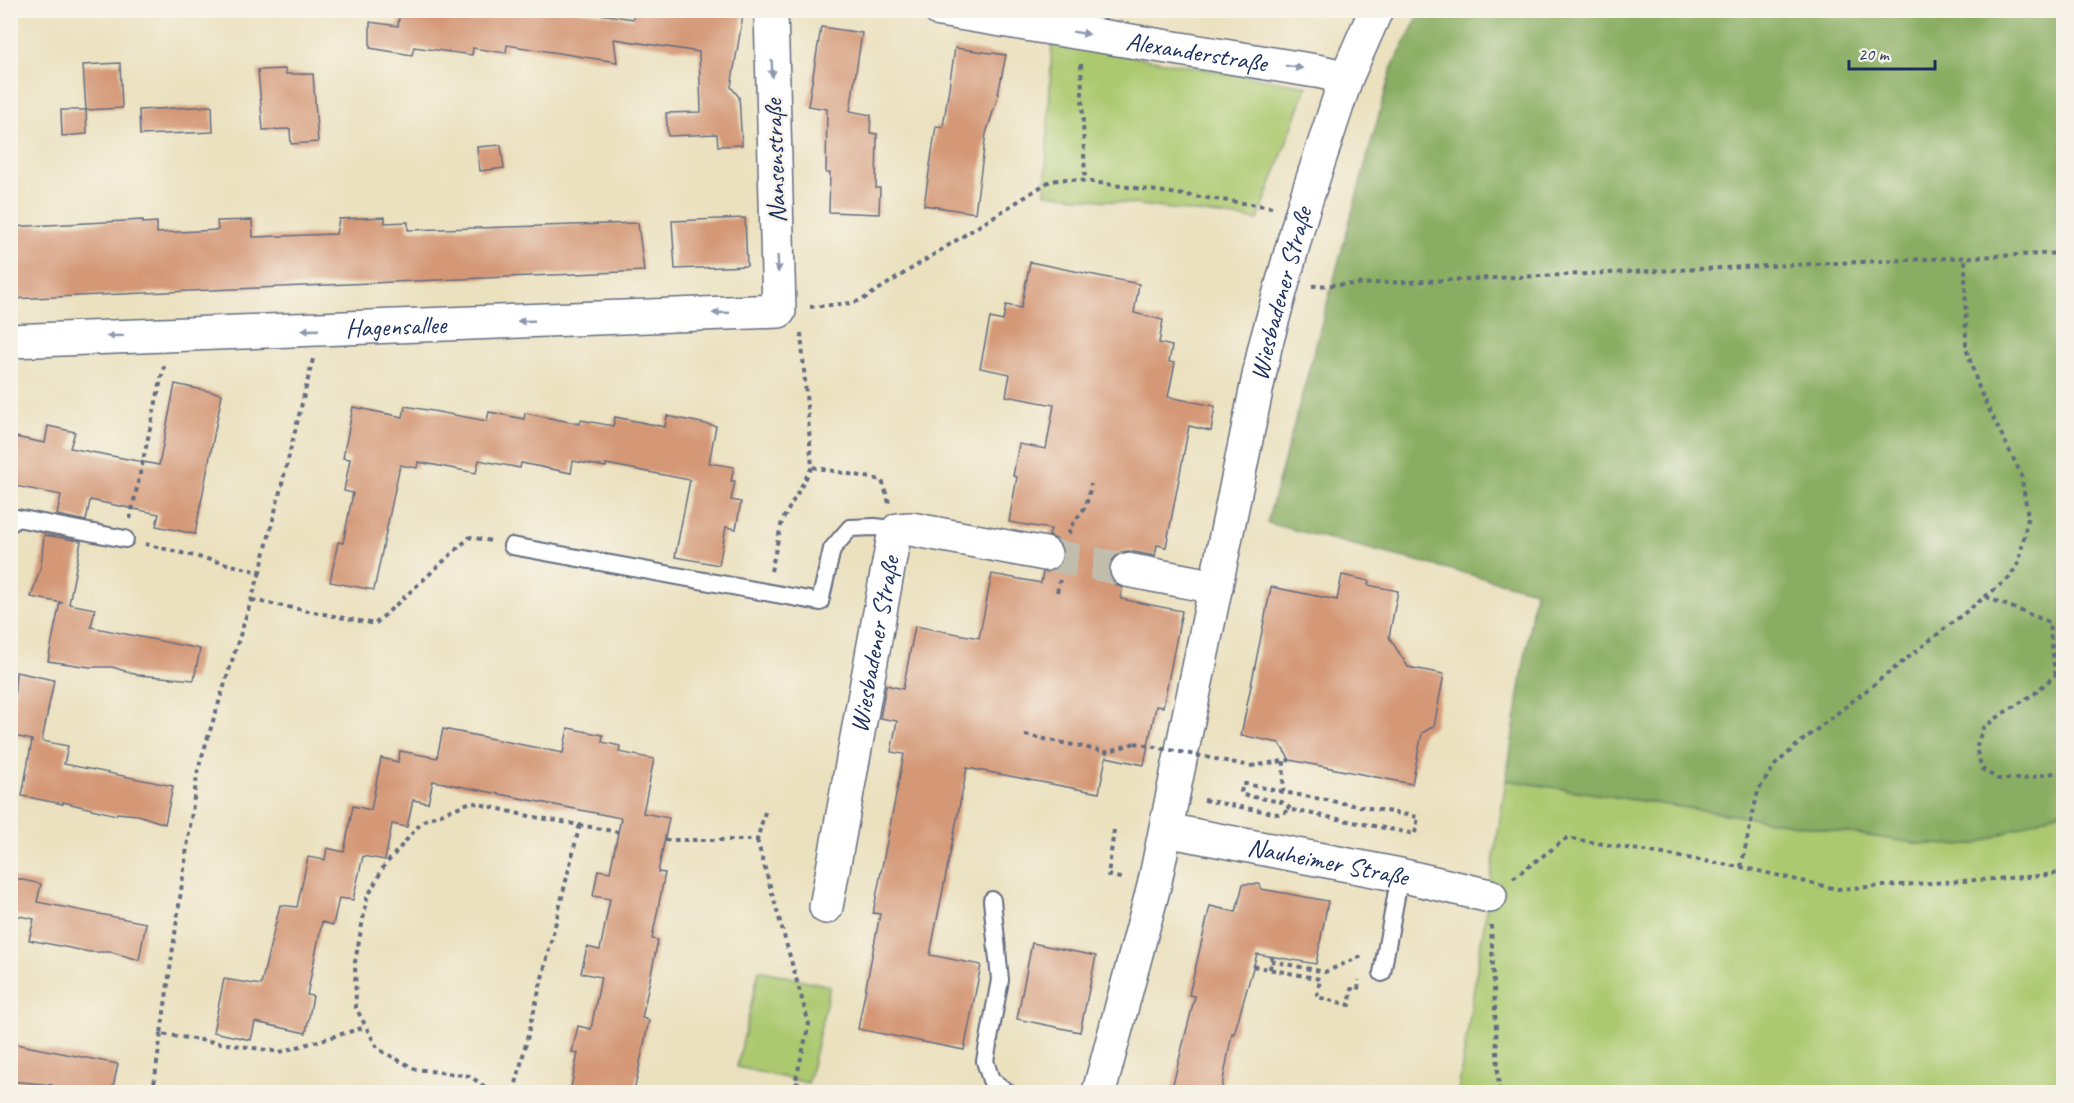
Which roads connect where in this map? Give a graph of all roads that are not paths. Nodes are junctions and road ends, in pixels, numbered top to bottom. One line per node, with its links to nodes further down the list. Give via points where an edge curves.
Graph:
1 (771, 10): 5 (street, Nansenstraße, one-way to 5)
2 (940, 10): 4 (street, Alexanderstraße, one-way to 4)
3 (1376, 10): 4 (street, Wiesbadener Straße)
4 (1346, 78): 13 (street, Wiesbadener Straße, via 1302,212 1265,347)
5 (779, 311): 6 (street, Hagensallee, one-way to 6)
6 (10, 341)
7 (10, 524): 9 (lane, via 17,518)
8 (898, 530): 10 (lane, via 850,528 832,549 820,602); 11 (street, Wiesbadener Straße, via 911,529); 18 (street, Wiesbadener Straße)
9 (125, 539)
10 (512, 546)
11 (1045, 554)
12 (1126, 570): 13 (street)
13 (1216, 587): 14 (street, Wiesbadener Straße)
14 (1166, 830): 15 (street, Nauheimer Straße); 21 (street, Wiesbadener Straße)
15 (1400, 875): 16 (street, Nauheimer Straße); 19 (lane)
16 (1490, 896)
17 (992, 900): 20 (lane, via 1000,980 985,1061 991,1080)
18 (826, 908)
19 (1382, 973)
20 (1007, 1092)
21 (1099, 1092)

